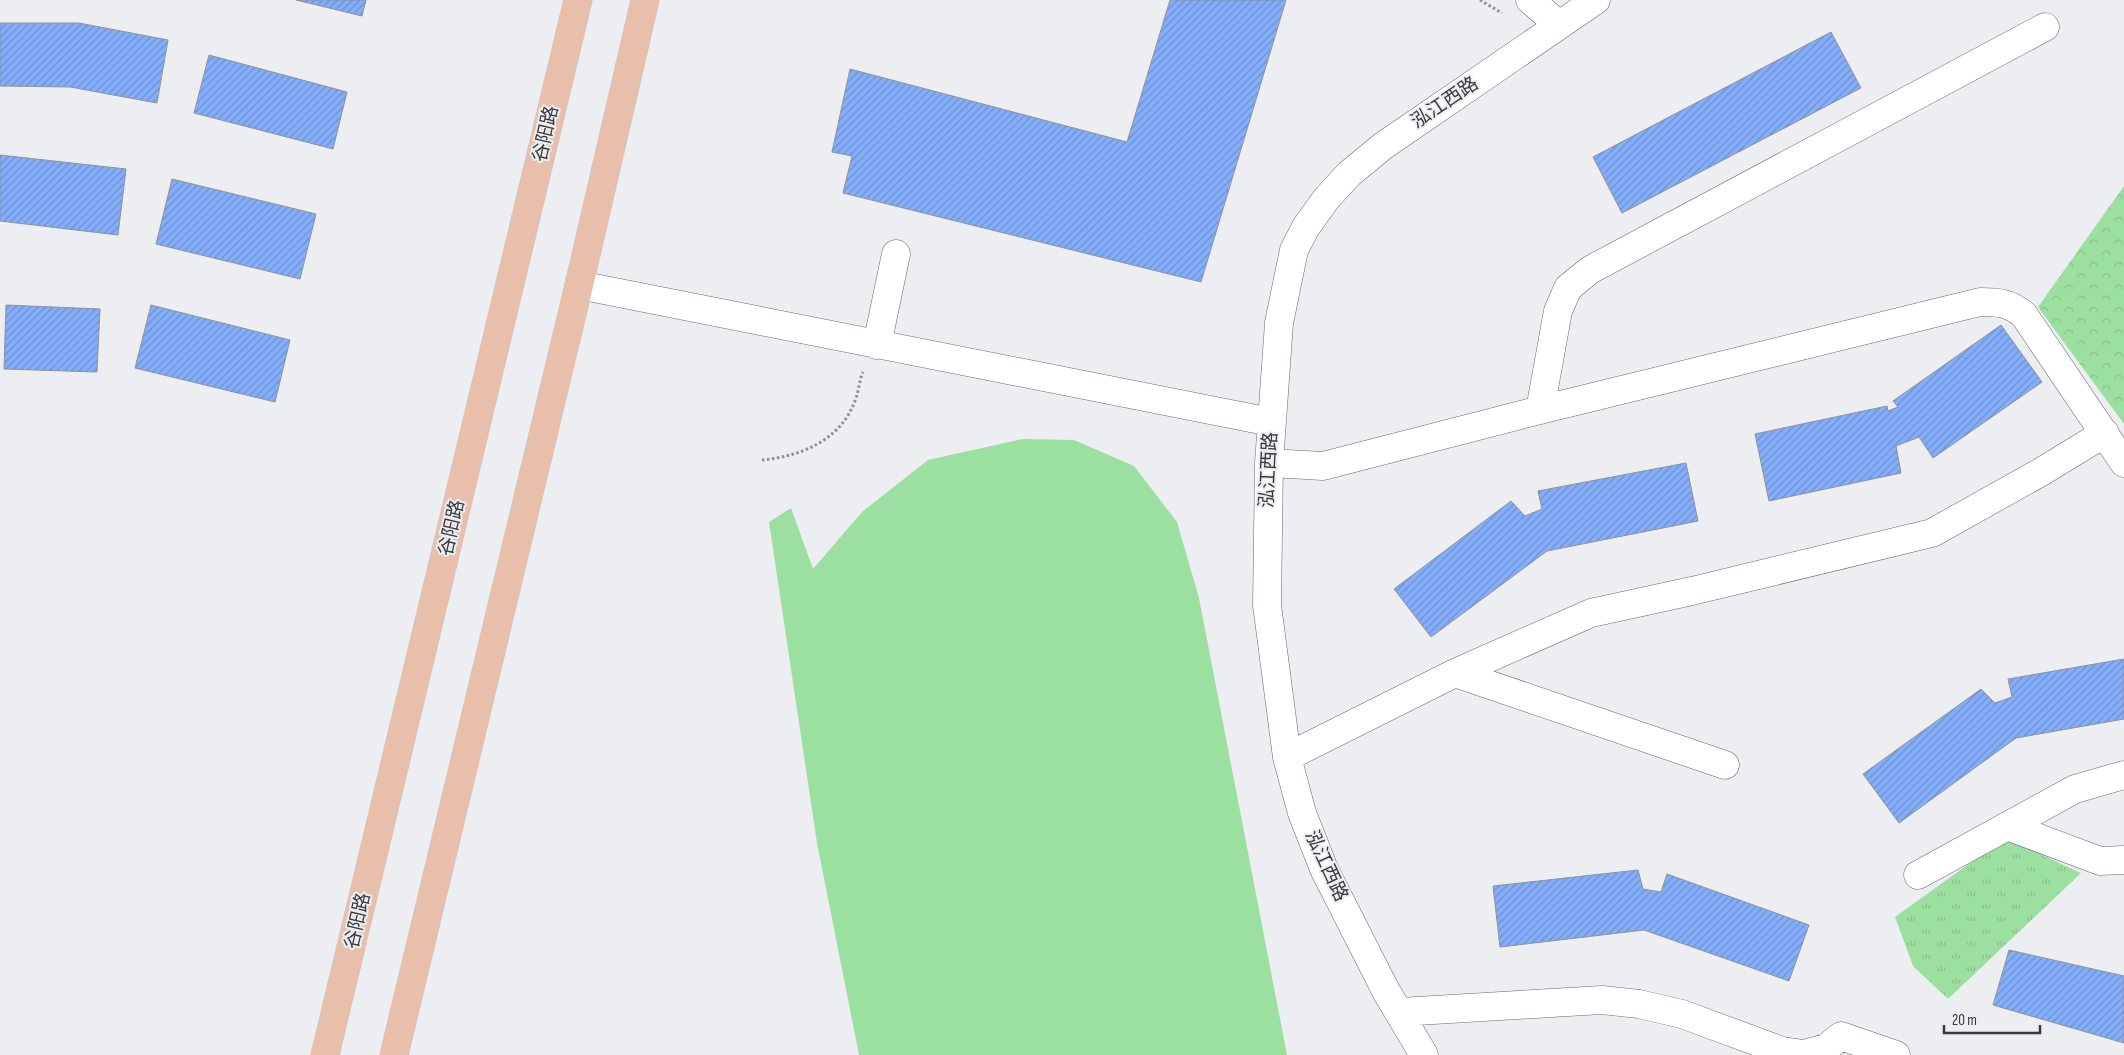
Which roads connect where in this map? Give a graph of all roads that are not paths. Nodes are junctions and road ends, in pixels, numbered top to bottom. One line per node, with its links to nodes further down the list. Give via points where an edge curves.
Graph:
1 (578, 0): 23 (main road, 谷阳路)
2 (645, 0): 8 (main road)
3 (1530, 0): 5 (lane)
4 (1596, 0): 5 (lane, 泓江西路)
5 (1560, 25): 11 (lane, 泓江西路, via 1384,146 1349,174 1326,199 1294,250 1280,323)
6 (2045, 27): 10 (lane, via 1590,270 1568,288 1558,312)
7 (896, 254): 9 (lane)
8 (579, 285): 9 (lane); 24 (main road)
9 (878, 345): 11 (lane)
10 (1540, 410): 12 (lane, via 1980,302 1999,302 2012,305 2024,315); 14 (lane, via 1323,466)
11 (1271, 422): 14 (lane, 泓江西路)
12 (2104, 433): 13 (lane); 15 (lane, via 1932,533 1591,613)
13 (2124, 462)
14 (1269, 463): 16 (lane, 泓江西路, via 1267,605)
15 (1455, 672): 16 (lane); 17 (lane)
16 (1286, 757): 22 (lane, 泓江西路, via 1302,813 1324,869 1386,991)
17 (1725, 765)
18 (2124, 775): 19 (lane, via 2075,789)
19 (2007, 826): 20 (lane, via 2100,861); 21 (lane)
20 (2124, 860)
21 (1918, 875)
22 (1400, 1012): 25 (lane, 泓江西路); 26 (lane, via 1602,1000 1682,1014 1782,1051 1804,1054 1826,1048 1841,1036)
23 (325, 1055)
24 (394, 1055)
25 (1424, 1055)
26 (1896, 1055)

